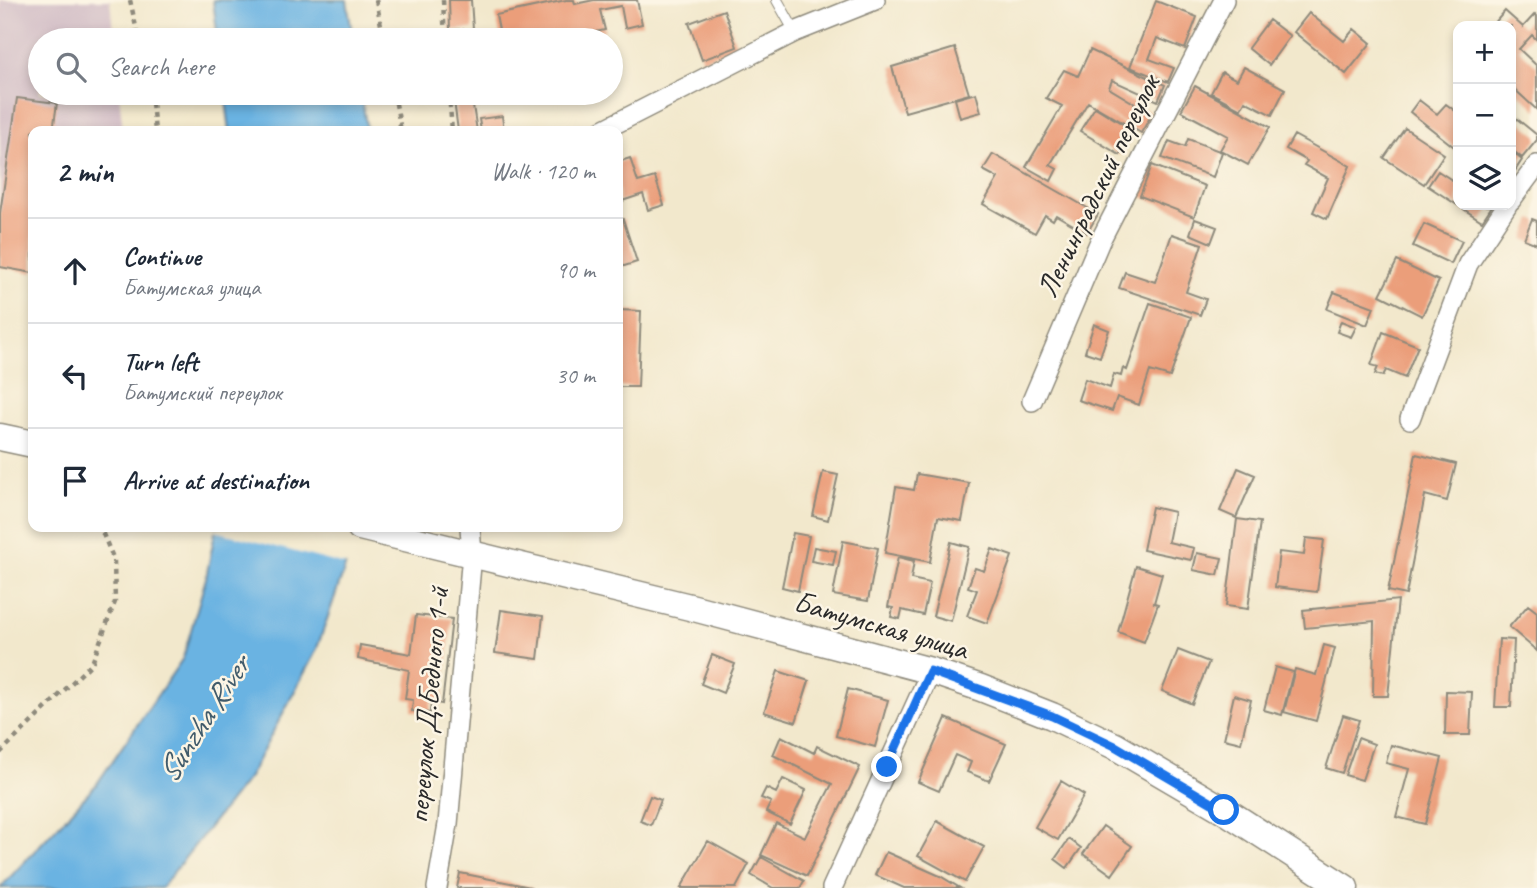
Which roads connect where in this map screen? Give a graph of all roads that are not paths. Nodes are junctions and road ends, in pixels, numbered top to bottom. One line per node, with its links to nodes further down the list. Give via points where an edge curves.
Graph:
1 (778, 0): 4 (lane)
2 (875, 0): 4 (street)
3 (1224, 0): 9 (street, Ленинградский переулок, via 1100,241)
4 (795, 32): 5 (street)
5 (611, 126)
6 (1537, 164): 7 (street)
7 (1516, 193)
8 (1504, 210): 10 (street, via 1468,264)
9 (1032, 401)
10 (1410, 419)
11 (0, 437): 12 (street)
12 (28, 443)
13 (380, 532): 15 (street, Батумская улица)
14 (471, 532): 15 (street, переулок Д.Бедного 1-й)
15 (472, 555): 16 (street, Батумская улица); 18 (street, переулок Д.Бедного 1-й, via 448,824)
16 (930, 671): 17 (street, Батумская улица, via 1052,716 1115,746); 19 (street)
17 (1335, 880): 20 (street, Батумская улица)
18 (437, 888)
19 (832, 888)
20 (1359, 888)

